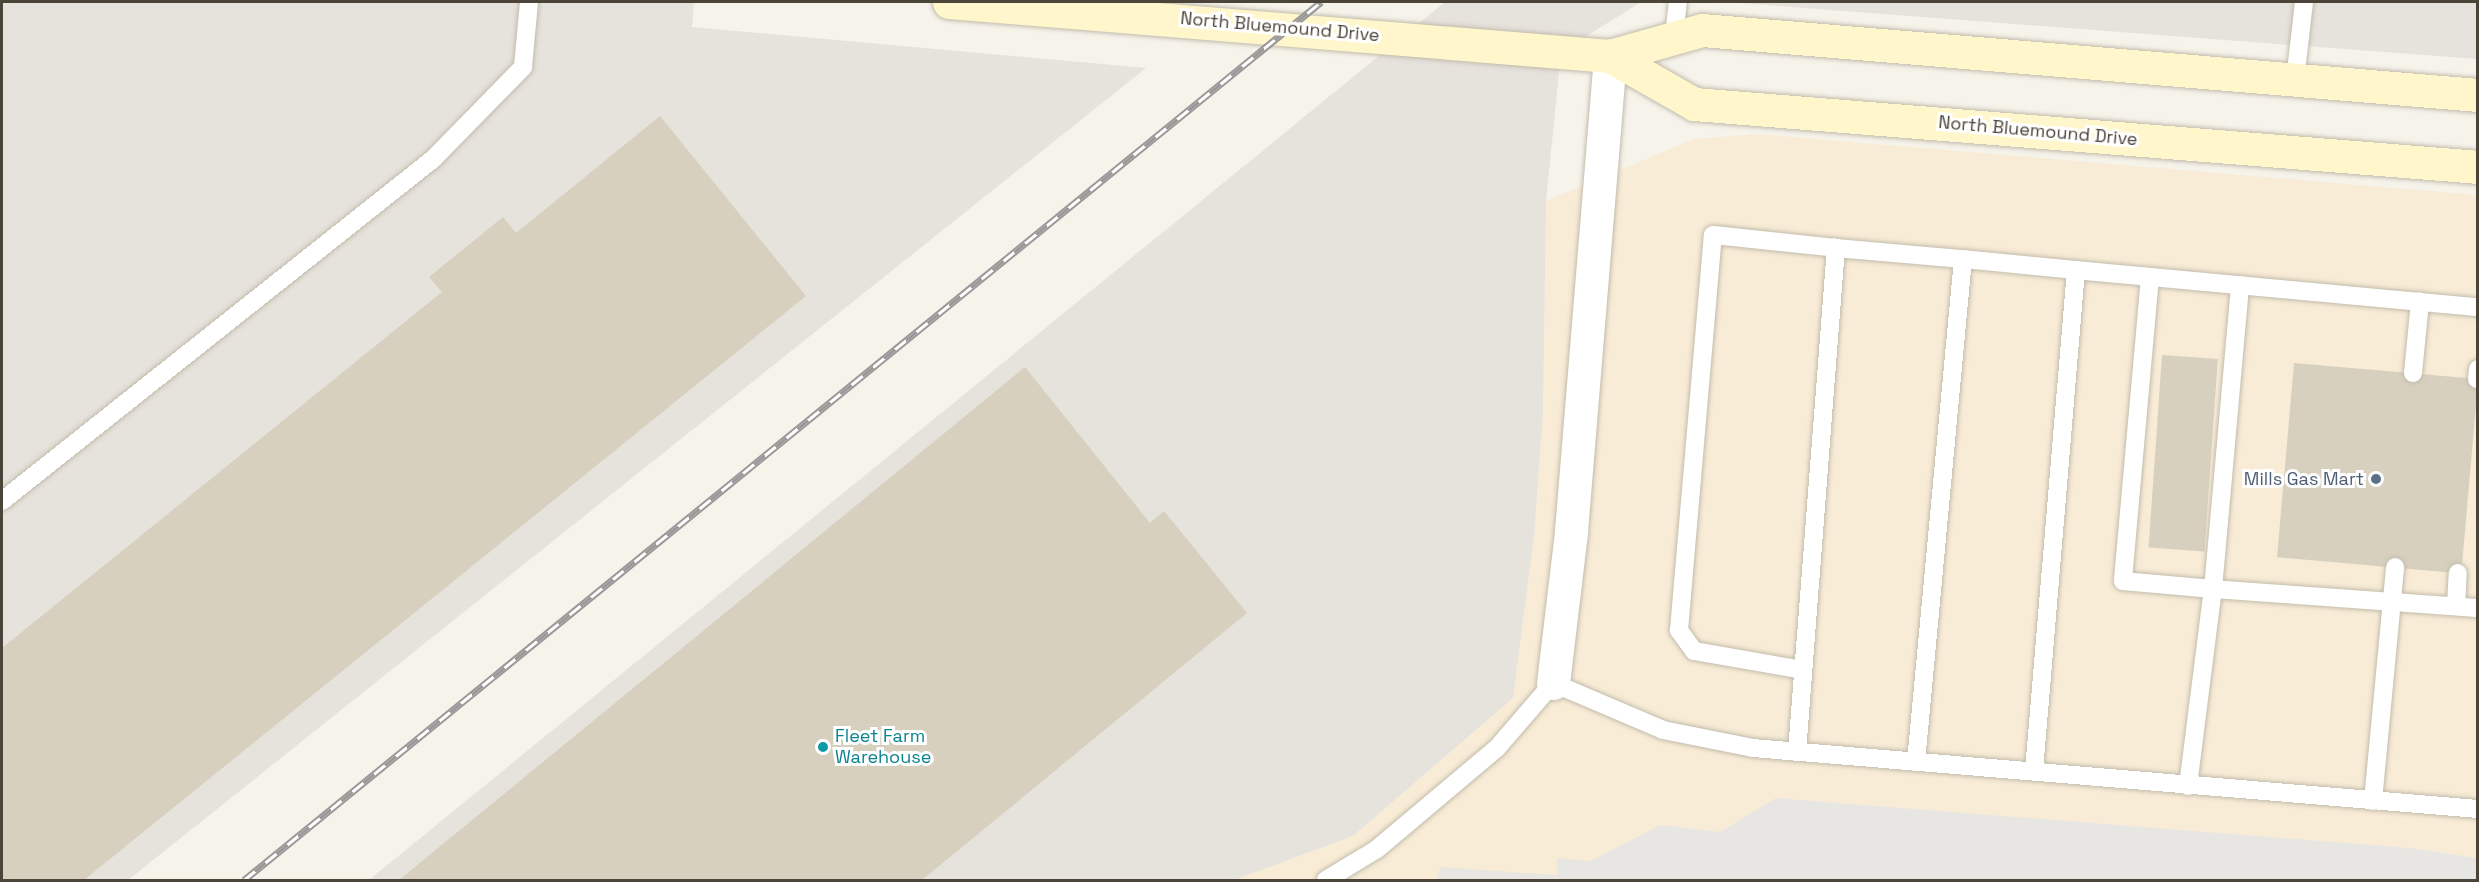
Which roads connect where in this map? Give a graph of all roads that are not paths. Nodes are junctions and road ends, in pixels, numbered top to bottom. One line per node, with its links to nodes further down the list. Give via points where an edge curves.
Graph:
1 (529, 2): 21 (lane, via 524,67 433,159)
2 (949, 2): 5 (main road, North Bluemound Drive)
3 (1678, 2): 6 (lane)
4 (2304, 2): 8 (lane)
5 (1045, 5): 7 (main road, North Bluemound Drive)
6 (1674, 38): 7 (main road, North Bluemound Drive); 8 (main road, North Bluemound Drive, via 1702,30)
7 (1610, 56): 10 (main road, North Bluemound Drive, via 1694,104); 29 (street, via 1571,531)
8 (2295, 80): 9 (main road, North Bluemound Drive)
9 (2478, 95)
10 (2478, 167)
11 (1836, 248): 12 (lane); 28 (lane); 28 (lane, via 1713,235 1679,630 1694,651)
12 (1963, 259): 13 (lane); 31 (lane)
13 (2076, 270): 14 (lane); 32 (lane)
14 (2150, 277): 15 (lane); 24 (lane, via 2123,581)
15 (2240, 285): 16 (lane); 24 (lane)
16 (2420, 301): 17 (lane); 19 (lane)
17 (2478, 307)
18 (2478, 369): 20 (lane)
19 (2413, 374)
20 (2477, 379)
21 (2, 501)
22 (2395, 567): 25 (lane)
23 (2458, 573): 26 (lane)
24 (2213, 589): 25 (lane); 33 (lane)
25 (2392, 602): 26 (lane); 34 (lane)
26 (2456, 606): 27 (lane)
27 (2478, 608)
28 (1803, 670): 30 (lane)
29 (1553, 683): 30 (lane, via 1663,730 1753,748); 36 (lane, via 1497,748 1377,849)
30 (1797, 752): 31 (lane)
31 (1916, 762): 32 (lane)
32 (2034, 771): 33 (lane)
33 (2188, 786): 34 (lane)
34 (2373, 801): 35 (lane)
35 (2478, 809)
36 (1326, 880)

